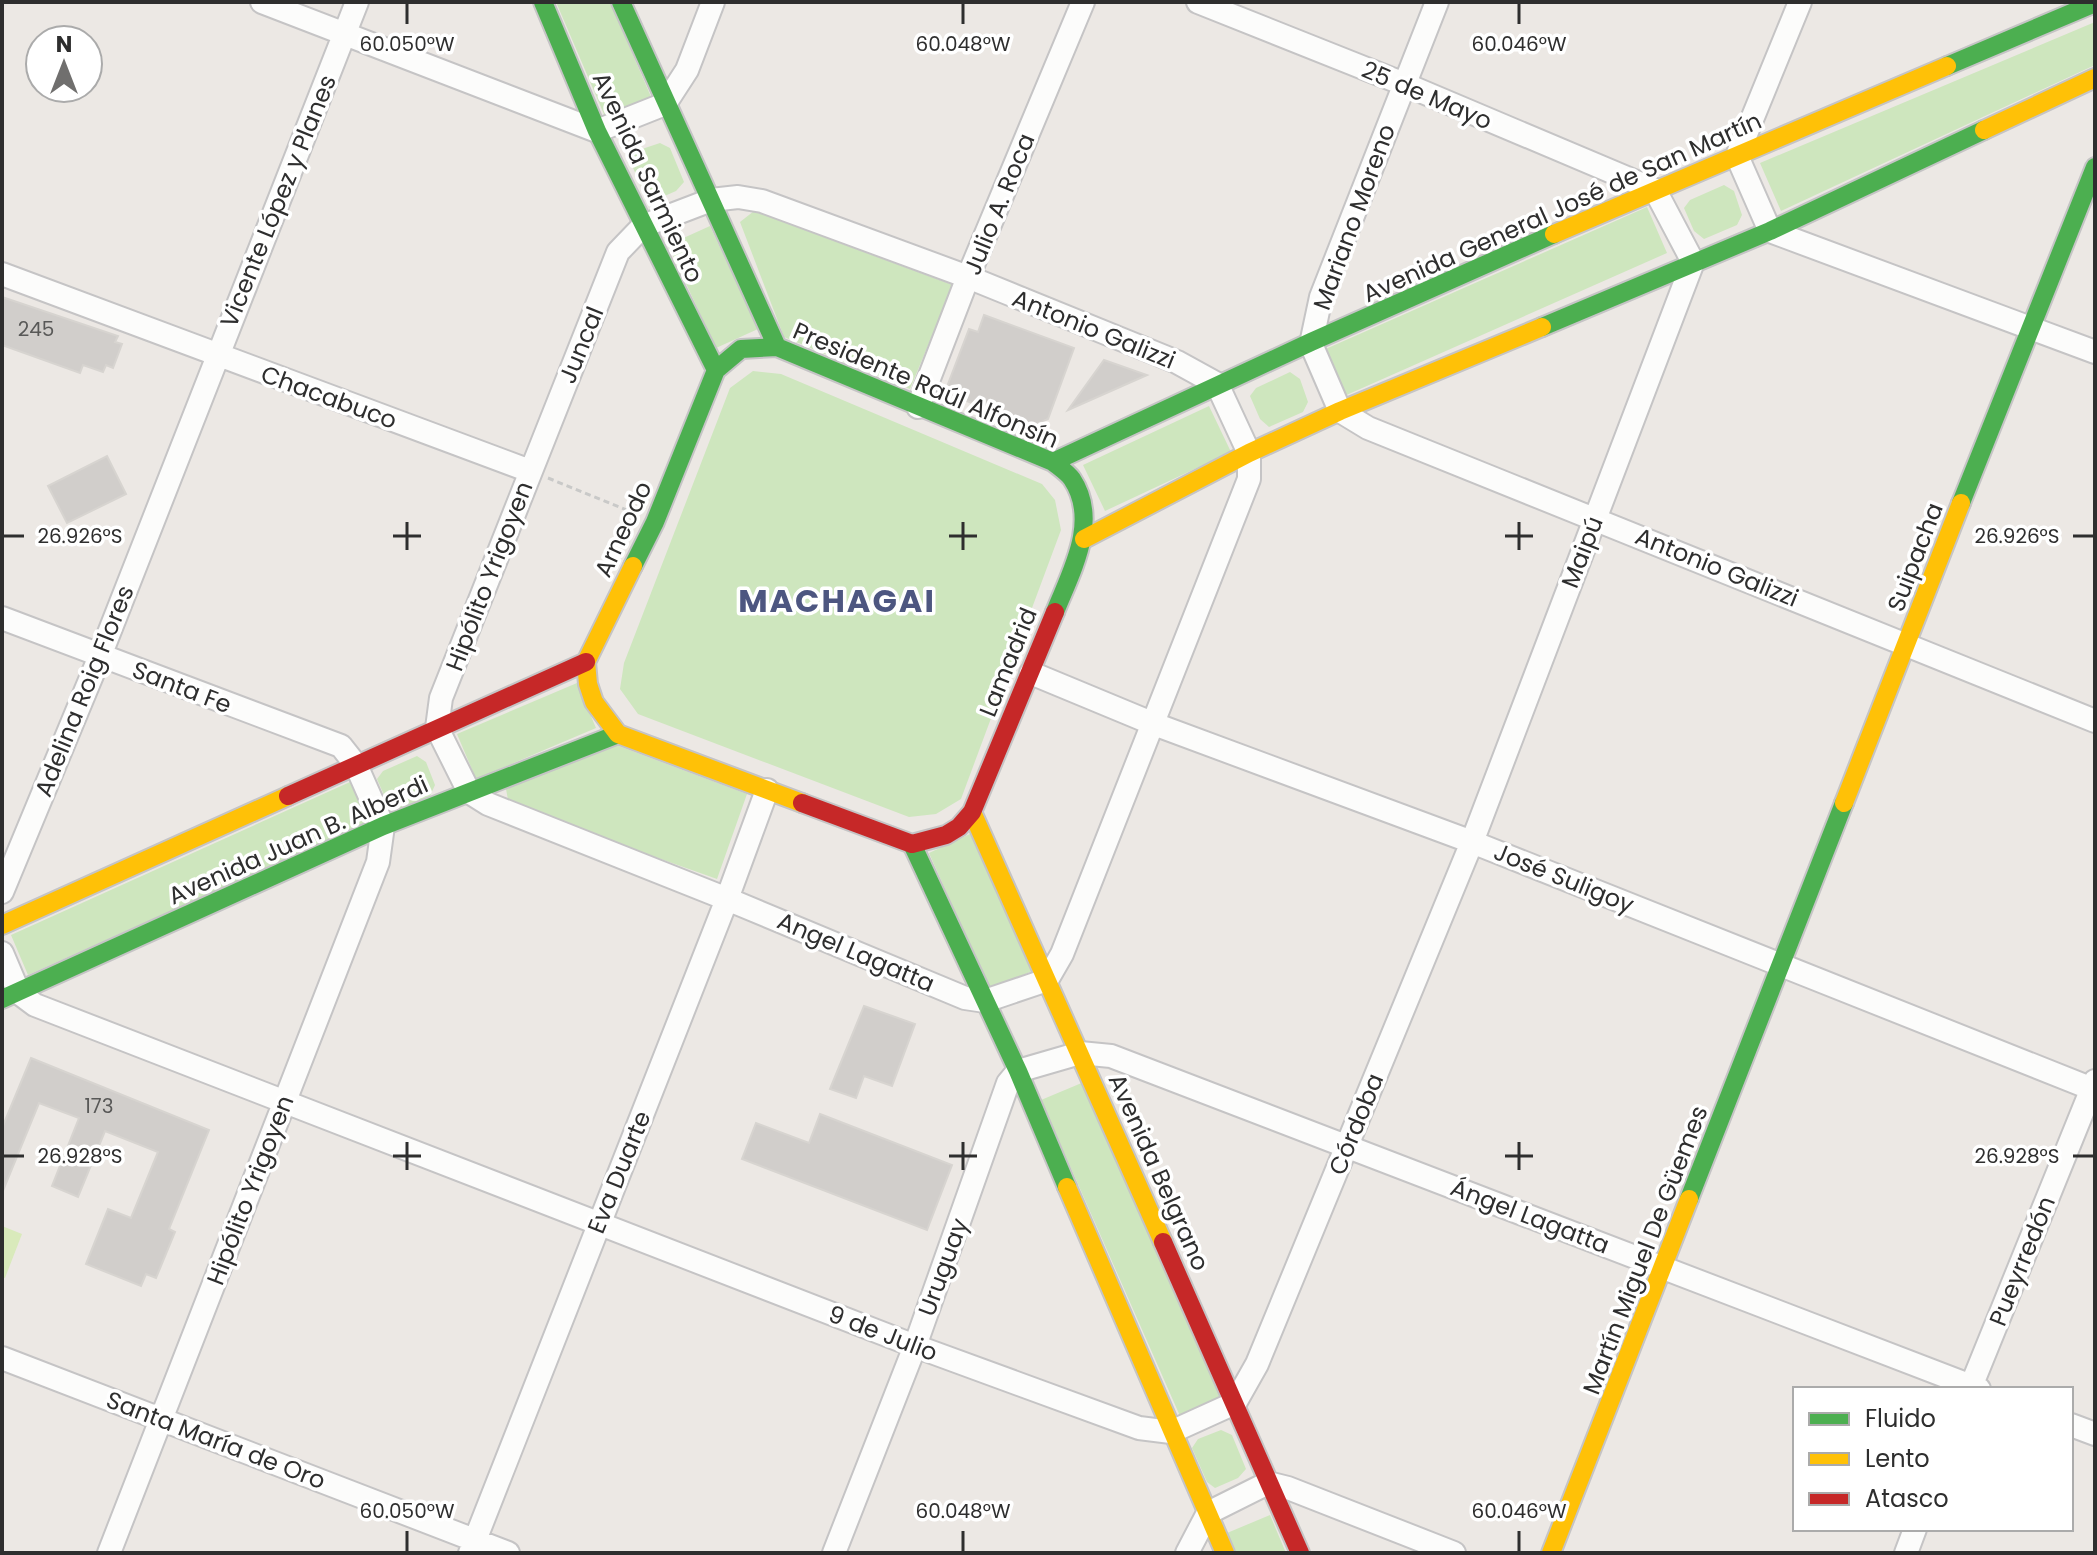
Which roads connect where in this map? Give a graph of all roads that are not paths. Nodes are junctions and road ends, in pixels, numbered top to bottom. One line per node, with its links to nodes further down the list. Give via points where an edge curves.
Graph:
1 (262, 2): 11 (street)
2 (357, 2): 11 (street, Vicente López y Planes)
3 (543, 2): 15 (street, Avenida Sarmiento)
4 (621, 2): 14 (street, Avenida Sarmiento)
5 (713, 2): 14 (street, via 687,70)
6 (1083, 2): 24 (street, Julio A. Roca)
7 (1198, 2): 13 (street, 25 de Mayo)
8 (1437, 2): 13 (street, Mariano Moreno)
9 (1800, 2): 16 (street)
10 (2095, 3): 16 (street, Avenida General José de San Martín)
11 (345, 34): 15 (street); 29 (street, Vicente López y Planes)
12 (2095, 78): 21 (street)
13 (1404, 84): 18 (street, 25 de Mayo); 26 (street, Mariano Moreno, via 1321,297)
14 (665, 104): 15 (street); 19 (street, Avenida Sarmiento)
15 (597, 131): 20 (street, Avenida Sarmiento)
16 (1737, 156): 18 (street, Avenida General José de San Martín); 21 (street)
17 (2095, 167): 25 (street, Suipacha)
18 (1655, 190): 22 (street); 26 (street, Avenida General José de San Martín)
19 (711, 200): 20 (street, Antonio Galizzi); 24 (street, Antonio Galizzi, via 762,201); 27 (street, Avenida Sarmiento)
20 (643, 226): 30 (street, Avenida Sarmiento); 36 (street, Juncal, via 618,252)
21 (1770, 231): 22 (street); 25 (street)
22 (1693, 262): 33 (street); 38 (street, Maipú)
23 (2, 274): 29 (street, Chacabuco)
24 (968, 277): 31 (street, Antonio Galizzi, via 1177,362); 32 (street, Julio A. Roca)
25 (2030, 327): 28 (street); 41 (street, Suipacha)
26 (1311, 344): 31 (street, Avenida General José de San Martín); 33 (street)
27 (777, 347): 30 (street, Presidente Raúl Alfonsín, via 741,349); 32 (street, Presidente Raúl Alfonsín)
28 (2095, 352)
29 (217, 356): 36 (street, Chacabuco); 42 (street, Adelina Roig Flores)
30 (716, 370): 43 (street, Arneodo, via 655,522)
31 (1217, 384): 34 (street); 35 (street, Avenida General José de San Martín)
32 (918, 407): 35 (street, Presidente Raúl Alfonsín)
33 (1340, 411): 34 (street); 38 (street, Antonio Galizzi, via 1368,428)
34 (1249, 453): 39 (street); 46 (street, via 1249,479)
35 (1053, 462): 37 (street, Presidente Raúl Alfonsín, via 1072,479)
36 (530, 471): 47 (street, Hipólito Yrigoyen, via 441,698)
37 (1078, 494): 39 (street, Lamadrid)
38 (1595, 518): 41 (street, Antonio Galizzi); 54 (street, Maipú)
39 (1084, 539): 44 (street, Lamadrid)
40 (2, 618): 42 (street, Santa Fe)
41 (1908, 643): 45 (street, Antonio Galizzi); 60 (street, Suipacha)
42 (100, 656): 49 (street, Santa Fe, via 341,746); 56 (street, Adelina Roig Flores)
43 (586, 662): 47 (street, Avenida Juan B. Alberdi); 48 (street, via 586,683 595,706)
44 (1031, 673): 46 (street, José Suligoy); 52 (street, Lamadrid)
45 (2095, 721)
46 (1154, 724): 54 (street, José Suligoy); 61 (street)
47 (437, 728): 49 (street, Avenida Juan B. Alberdi); 51 (street)
48 (618, 734): 50 (street); 51 (street, Avenida Juan B. Alberdi)
49 (356, 765): 53 (street); 58 (street, Avenida Juan B. Alberdi)
50 (767, 790): 55 (street); 57 (street, Eva Duarte)
51 (469, 792): 53 (street, Avenida Juan B. Alberdi); 57 (street)
52 (972, 812): 55 (street, Lamadrid, via 947,837); 61 (street, Avenida Belgrano)
53 (383, 826): 62 (street, Avenida Juan B. Alberdi); 67 (street, Hipólito Yrigoyen, via 378,862)
54 (1472, 842): 60 (street, José Suligoy); 68 (street, Córdoba)
55 (912, 844): 63 (street)
56 (2, 892)
57 (727, 899): 63 (street, Angel Lagatta, via 965,998); 69 (street, Eva Duarte)
58 (2, 925)
59 (2, 953): 62 (street)
60 (1782, 965): 66 (street, José Suligoy); 70 (street, Martín Miguel De Güemes)
61 (1047, 980): 63 (street); 64 (street, Avenida Belgrano)
62 (10, 996): 67 (street, 9 de Julio)
63 (985, 1001): 65 (street)
64 (1080, 1053): 65 (street); 68 (street, Ángel Lagatta, via 1111,1056); 75 (street, Avenida Belgrano)
65 (1018, 1071): 71 (street, Uruguay, via 1008,1083); 78 (street)
66 (2094, 1086): 74 (street, Pueyrredón)
67 (284, 1102): 69 (street, 9 de Julio); 76 (street, Hipólito Yrigoyen)
68 (1347, 1147): 70 (street, Ángel Lagatta); 75 (street, Córdoba, via 1257,1364)
69 (598, 1223): 71 (street, 9 de Julio); 83 (street, Eva Duarte)
70 (1664, 1267): 73 (street, Ángel Lagatta); 91 (street, Martín Miguel De Güemes)
71 (915, 1346): 78 (street, 9 de Julio, via 1139,1428); 86 (street, Uruguay)
72 (2, 1358): 76 (street, Santa María de Oro)
73 (1970, 1387)
74 (1973, 1387)
75 (1235, 1403): 78 (street); 80 (street, Avenida Belgrano)
76 (161, 1419): 83 (street, Santa María de Oro); 84 (street, Hipólito Yrigoyen)
77 (2073, 1426): 79 (street)
78 (1171, 1432): 81 (street)
79 (2095, 1434)
80 (1268, 1483): 81 (street); 89 (street, Avenida Belgrano); 90 (street)
81 (1208, 1513): 87 (street); 88 (street)
82 (1914, 1531): 92 (street)
83 (472, 1547): 85 (street, Santa María de Oro)
84 (109, 1553)
85 (508, 1553)
86 (834, 1553)
87 (1187, 1553)
88 (1225, 1553)
89 (1300, 1553)
90 (1454, 1553)
91 (1551, 1553)
92 (1906, 1553)

